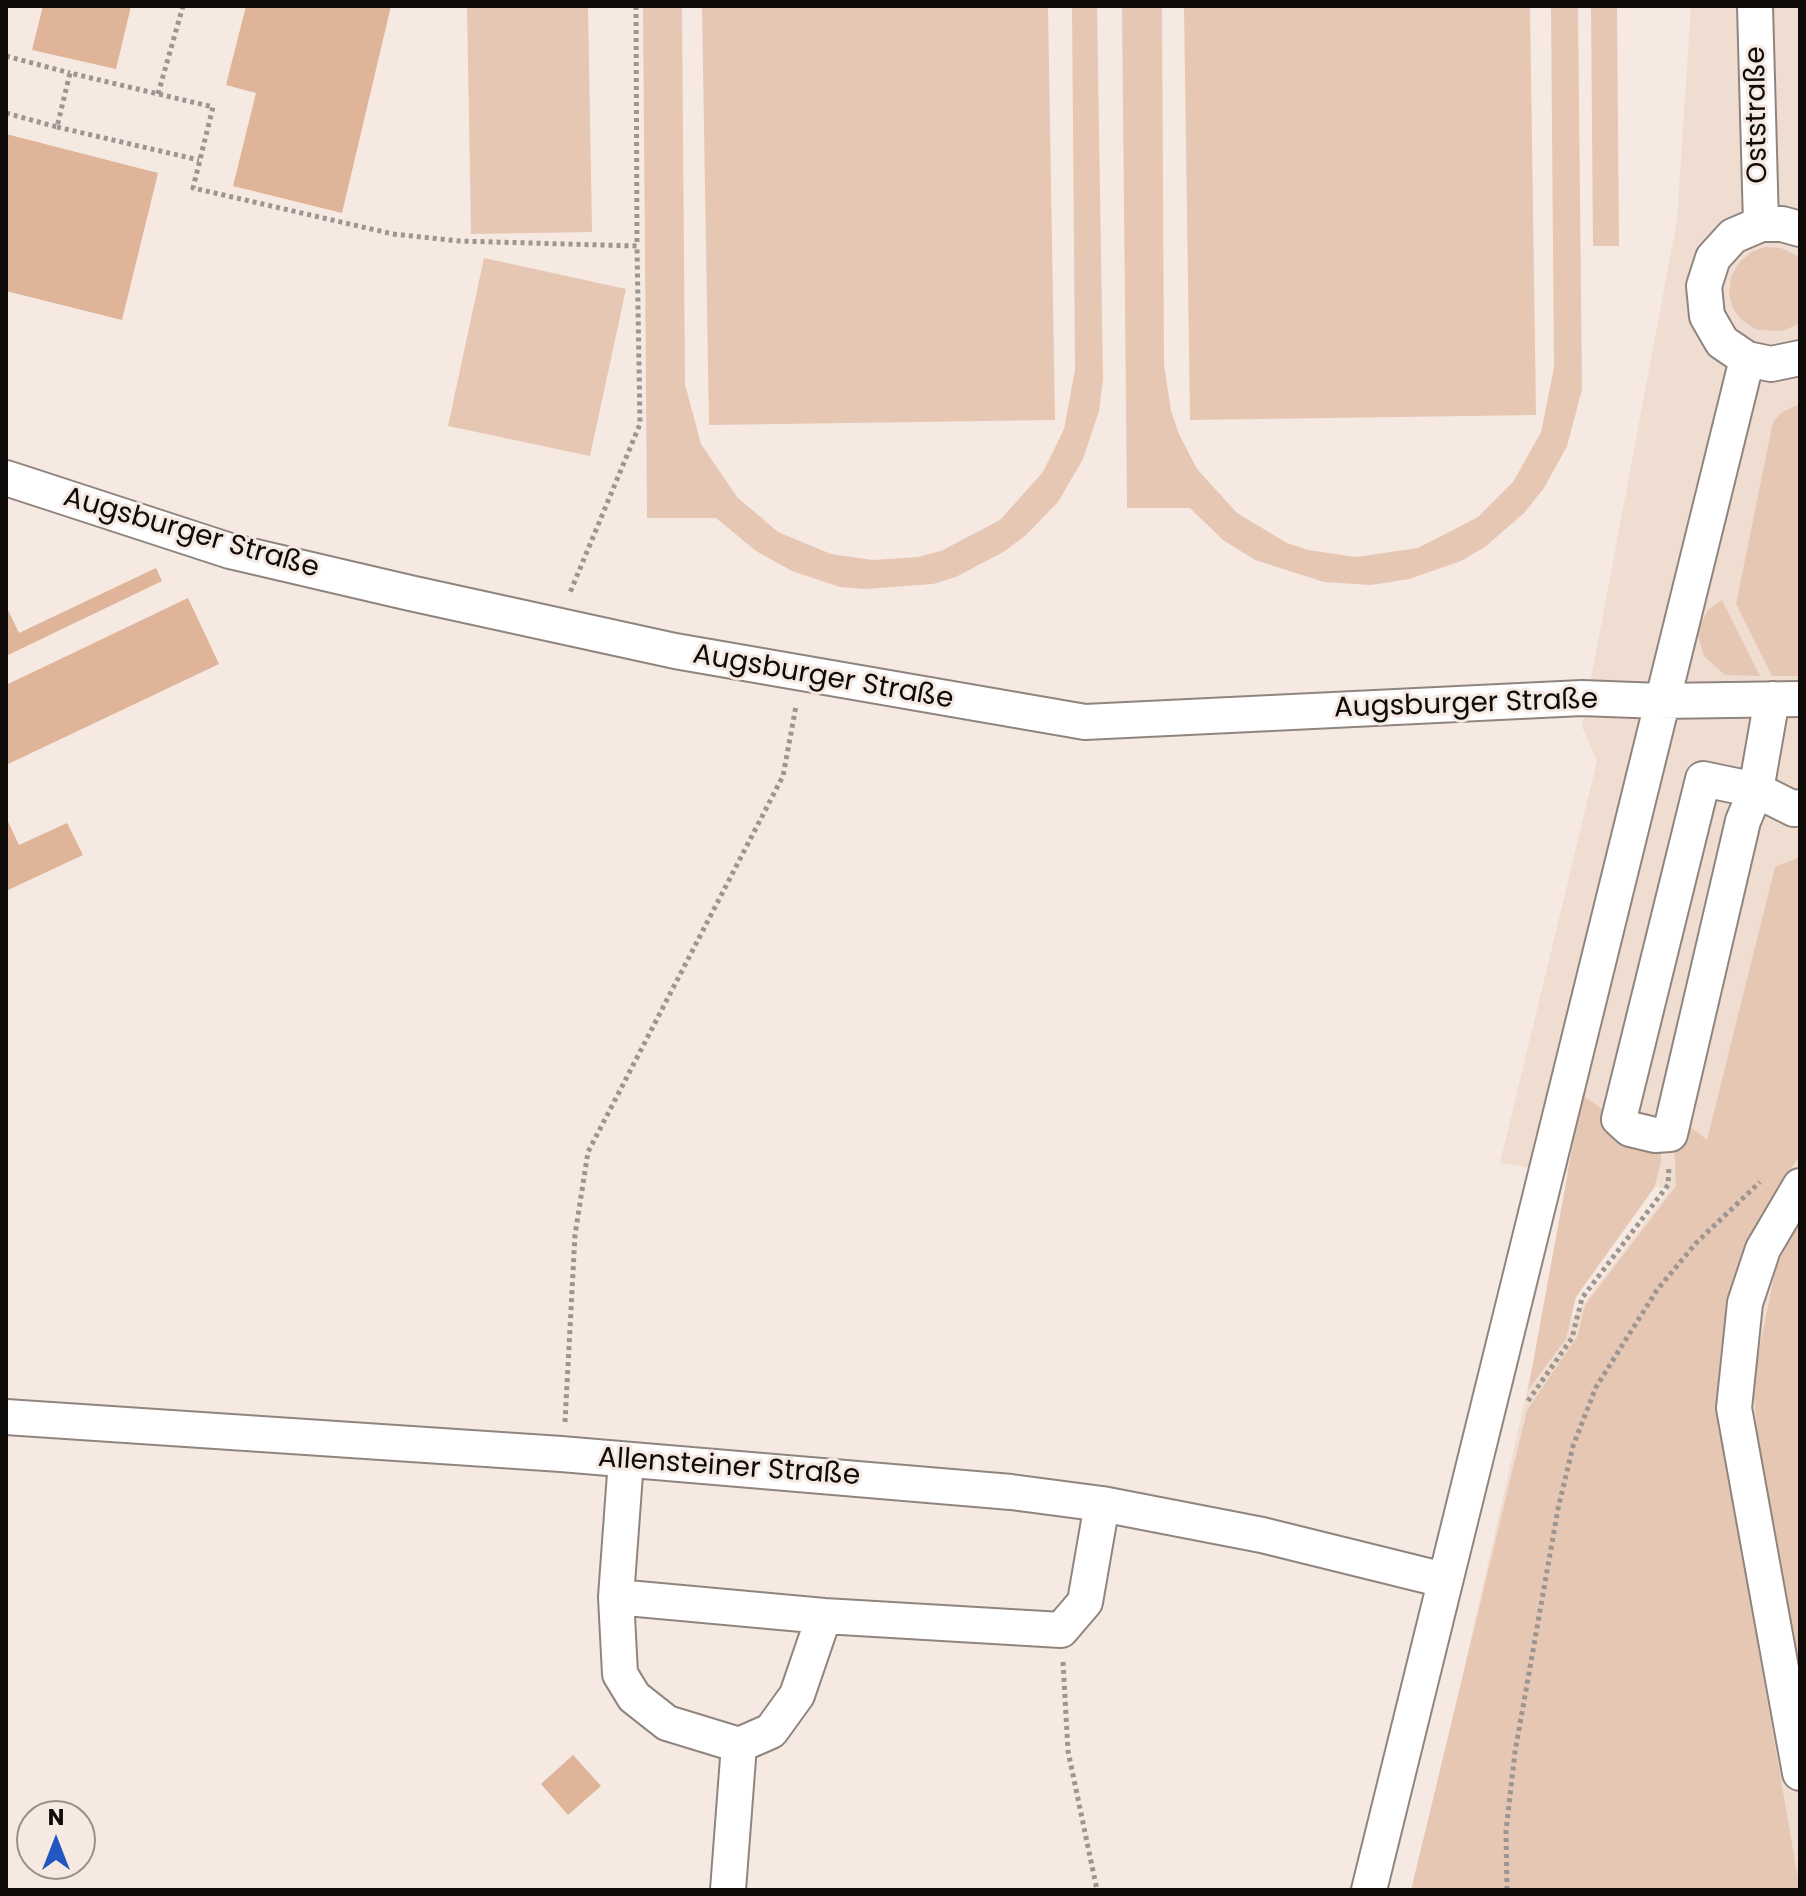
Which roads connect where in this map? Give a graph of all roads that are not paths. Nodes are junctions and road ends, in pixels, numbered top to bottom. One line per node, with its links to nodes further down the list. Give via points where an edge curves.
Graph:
1 (1755, 6): 2 (lane, Oststraße)
2 (1761, 224): 3 (lane); 5 (lane, via 1733,236 1713,258 1704,286 1707,316 1722,342)
3 (1800, 229)
4 (1800, 358): 5 (lane, via 1771,364)
5 (1747, 359): 8 (lane)
6 (6, 478): 8 (lane, Augsburger Straße, via 230,551 556,625 1085,722 1582,698)
7 (1786, 699): 8 (lane, Augsburger Straße); 9 (lane)
8 (1660, 701): 15 (lane)
9 (1756, 790): 9 (lane, via 1743,821 1670,1134 1630,1129 1619,1119 1703,779); 10 (lane, via 1794,809)
10 (1800, 807)
11 (1800, 1186): 19 (lane, via 1763,1249 1745,1303 1734,1408)
12 (6, 1417): 13 (lane, Allensteiner Straße)
13 (626, 1460): 14 (lane, Allensteiner Straße, via 870,1478); 16 (lane)
14 (1102, 1504): 15 (lane, Allensteiner Straße, via 1262,1535); 17 (lane, via 1085,1602 1061,1630)
15 (1444, 1580): 21 (lane)
16 (616, 1597): 17 (lane); 18 (lane, via 620,1674 634,1697 667,1723)
17 (824, 1616): 18 (lane, via 797,1695 771,1731)
18 (739, 1745): 20 (lane)
19 (1800, 1773)
20 (728, 1890)
21 (1369, 1890)

